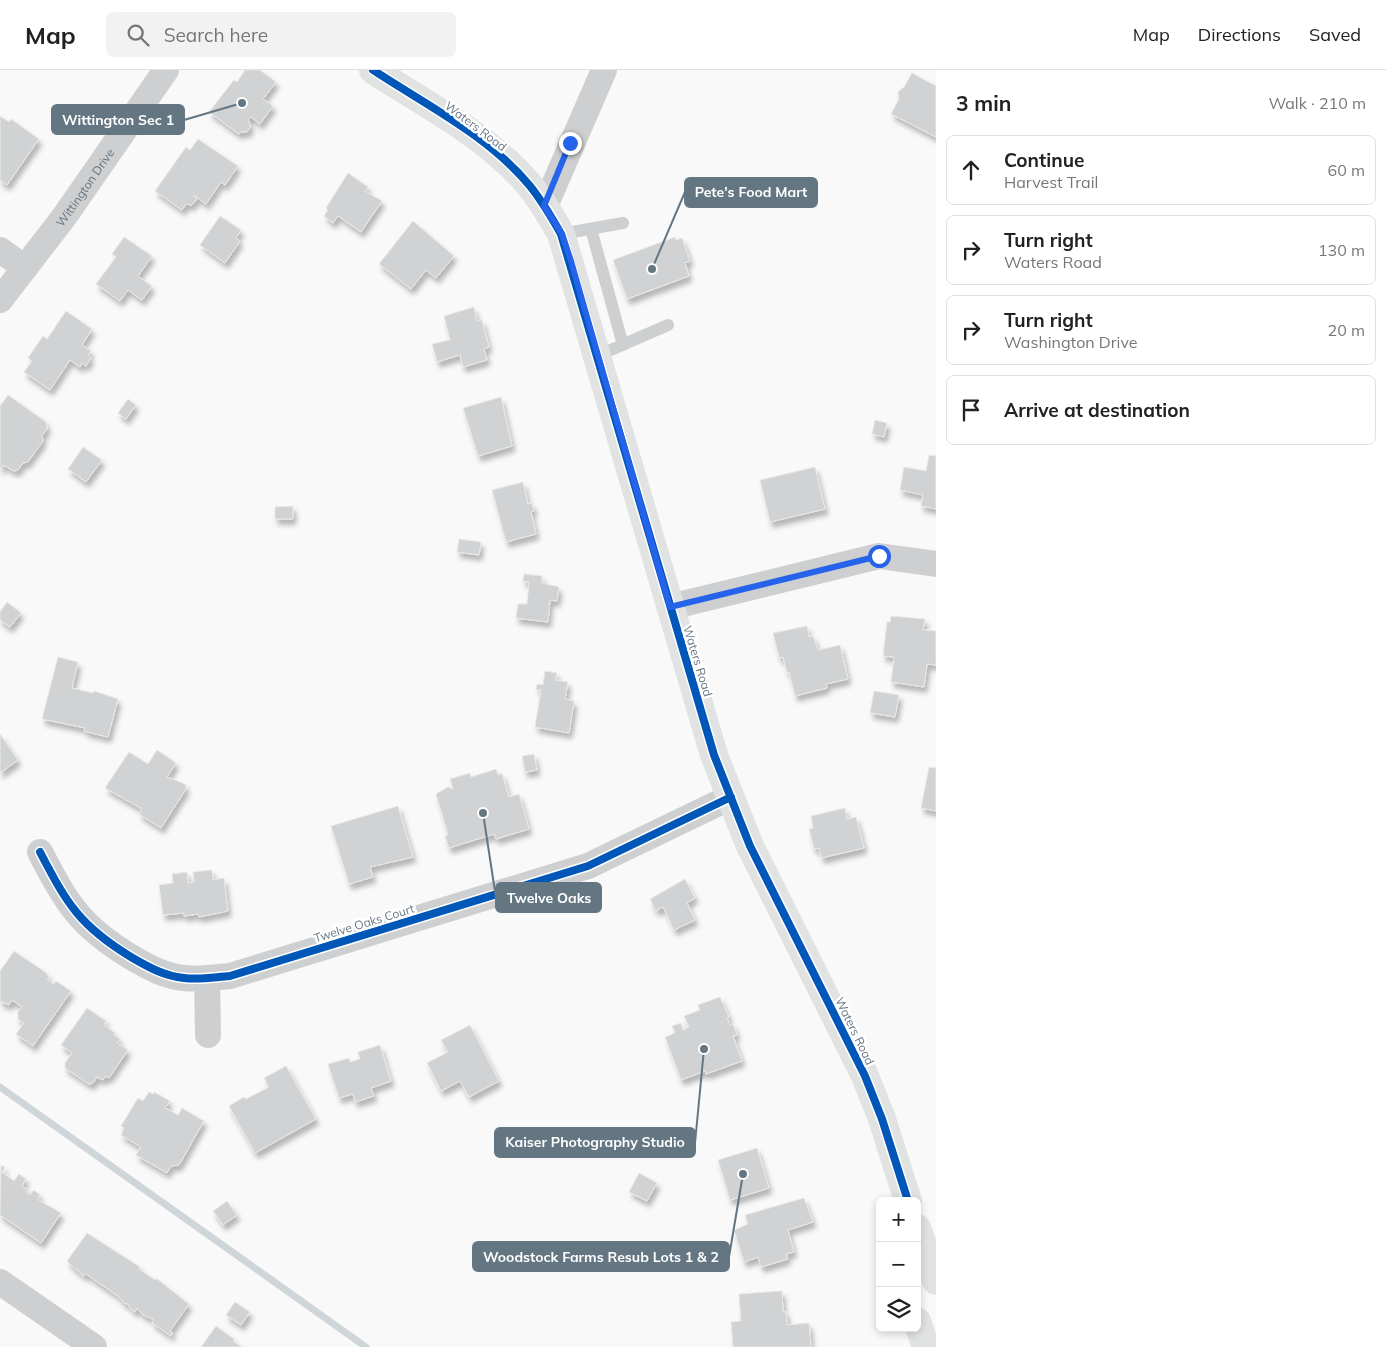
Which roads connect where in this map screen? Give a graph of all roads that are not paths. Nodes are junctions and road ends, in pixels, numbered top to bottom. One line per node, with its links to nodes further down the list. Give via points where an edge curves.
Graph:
1 (166, 70): 9 (street, Wittington Drive)
2 (372, 70): 4 (street, Waters Road, via 429,105 497,154 530,185)
3 (604, 70): 4 (street)
4 (544, 206): 7 (street, Waters Road)
5 (623, 223): 6 (lane)
6 (591, 229): 7 (lane); 12 (lane)
7 (562, 234): 13 (street, Waters Road)
8 (0, 250): 9 (street)
9 (25, 268): 10 (street, Wittington Drive)
10 (0, 300)
11 (668, 325): 12 (lane)
12 (623, 345): 13 (lane)
13 (597, 356): 15 (street, Waters Road)
14 (936, 564): 15 (street, via 879,556)
15 (670, 607): 16 (street, Waters Road, via 714,755)
16 (730, 797): 18 (street, Twelve Oaks Court, via 588,866 230,976); 20 (street, Waters Road, via 780,908 865,1076)
17 (40, 852): 18 (street, Twelve Oaks Court, via 79,918 103,940 153,970 182,978)
18 (207, 978): 19 (street)
19 (208, 1035)
20 (891, 1148): 21 (street, Waters Road); 22 (street, Waters Road)
21 (896, 1197)
22 (907, 1197)
23 (921, 1239): 24 (street)
24 (936, 1281)
25 (0, 1282): 27 (street)
26 (921, 1332): 28 (street)
27 (94, 1347)
28 (926, 1347)

